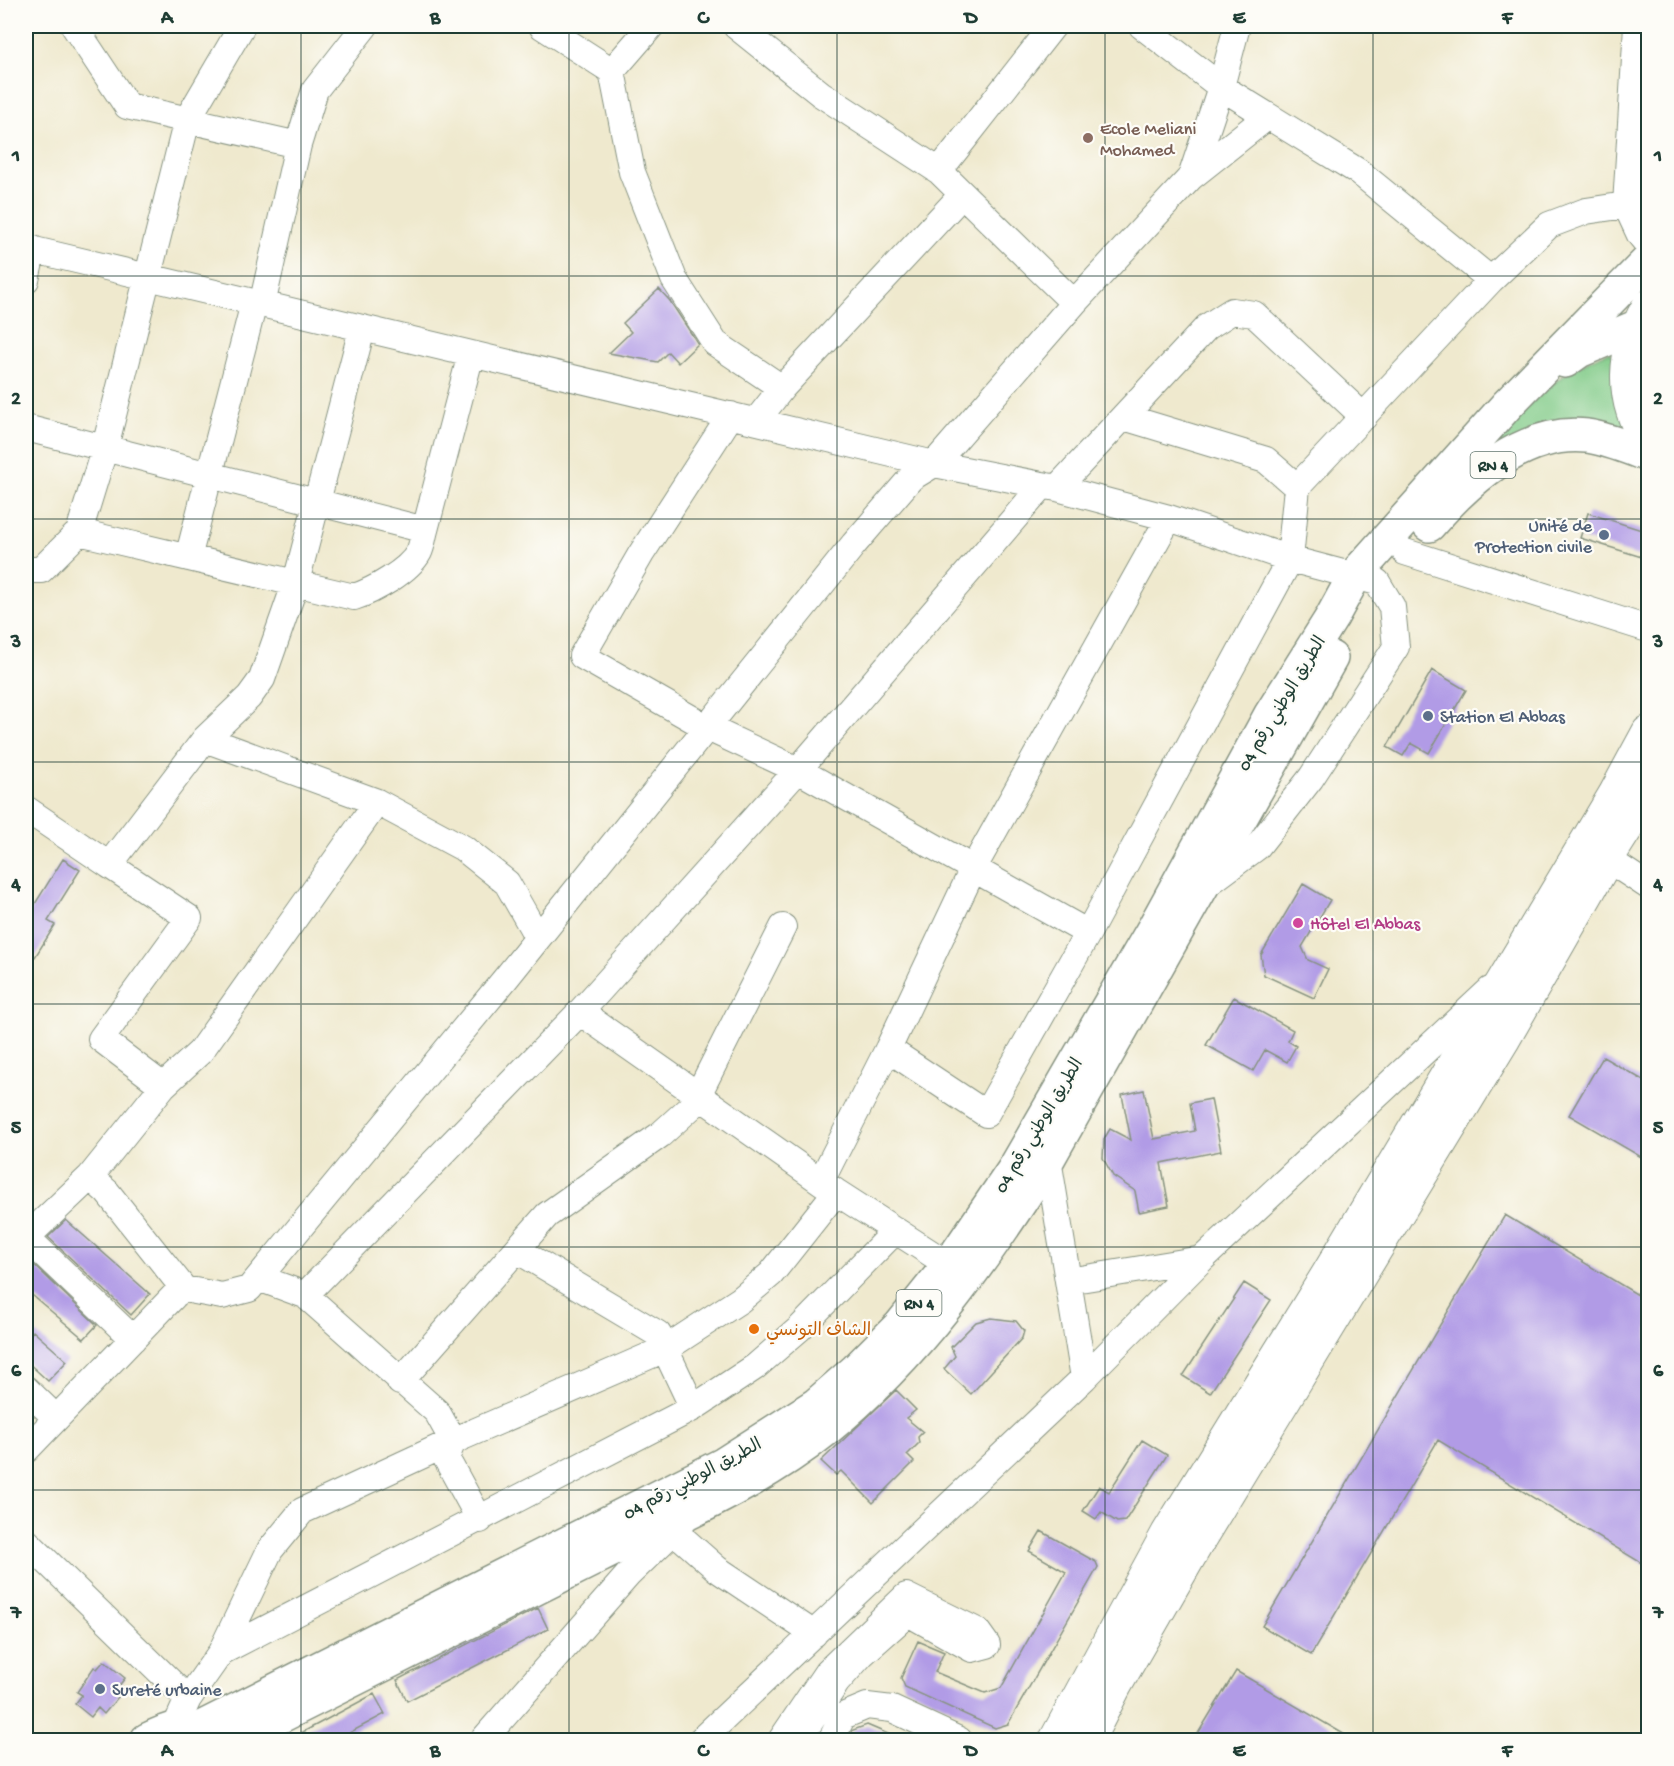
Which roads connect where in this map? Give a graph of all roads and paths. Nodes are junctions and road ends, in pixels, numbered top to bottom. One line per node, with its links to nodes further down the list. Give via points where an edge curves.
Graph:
1 (74, 26): 14 (street, via 127,106)
2 (242, 26): 14 (street)
3 (365, 26): 15 (street, via 315,90)
4 (542, 26): 11 (street)
5 (651, 26): 11 (street)
6 (736, 26): 16 (street, via 820,94)
7 (1053, 26): 16 (street)
8 (1142, 26): 12 (street)
9 (1237, 26): 12 (street)
10 (1637, 26): 19 (street)
11 (612, 71): 31 (street, via 632,172 674,279 715,343)
12 (1221, 87): 13 (street); 17 (street)
13 (1268, 116): 17 (street); 25 (street, via 1359,172)
14 (187, 120): 15 (street); 23 (street)
15 (298, 145): 27 (street)
16 (939, 171): 18 (street)
17 (1191, 177): 26 (street)
18 (962, 195): 26 (street); 31 (street)
19 (1626, 205): 20 (street); 25 (street, via 1586,211 1549,225)
20 (1648, 245)
21 (29, 248): 23 (street); 24 (street)
22 (1648, 261): 32 (highway, الطريق الوطني رقم 04 / RN 4)
23 (148, 279): 27 (street); 39 (street)
24 (26, 280)
25 (1491, 280): 35 (street)
26 (1074, 303): 41 (street)
27 (258, 304): 29 (street); 42 (street)
28 (1642, 316): 32 (highway, RN 4, via 1579,351); 38 (main road, via 1627,355 1627,388 1636,426)
29 (362, 329): 30 (street); 45 (street)
30 (471, 354): 33 (street); 47 (street)
31 (782, 388): 36 (street)
32 (1508, 404): 53 (highway, الطريق الوطني رقم 04 / RN 4)
33 (731, 415): 36 (street); 56 (street, via 641,554 582,656)
34 (1124, 417): 35 (street, via 1207,327 1232,311 1254,314); 43 (street); 44 (street, via 1266,460)
35 (1364, 417): 44 (street)
36 (758, 420): 41 (street)
37 (26, 428): 39 (street)
38 (1648, 443)
39 (105, 447): 42 (street); 48 (street)
40 (1648, 455): 49 (highway, الطريق الوطني رقم 04 / RN 4, via 1586,436 1526,446 1492,466 1451,499)
41 (934, 464): 43 (street); 56 (street, via 911,478)
42 (211, 476): 45 (street); 50 (street)
43 (1050, 486): 46 (street); 59 (street)
44 (1297, 487): 51 (street)
45 (318, 503): 47 (street); 54 (street)
46 (1169, 518): 51 (street); 65 (street)
47 (424, 530): 54 (street, via 419,551 411,562 372,591 354,597)
48 (79, 532): 50 (street); 52 (street, via 40,570)
49 (1405, 552): 53 (highway, الطريق الوطني رقم 04 / RN 4); 55 (street)
50 (188, 558): 54 (street)
51 (1290, 559): 53 (street); 69 (street)
52 (26, 570)
53 (1366, 579): 67 (highway, الطريق الوطني رقم 04 / RN 4, via 1352,621); 67 (street, via 1392,607 1395,647 1311,778 1257,847); 84 (highway, الطريق الوطني رقم 04 / RN 4, via 1332,617 1271,714 1155,926 1013,1171)
54 (296, 582): 58 (street, via 262,679)
55 (1648, 629)
56 (708, 728): 59 (street); 70 (street)
57 (1648, 732): 61 (main road)
58 (205, 739): 60 (street); 64 (street)
59 (798, 770): 65 (street); 72 (street)
60 (377, 802): 70 (street, via 463,848 507,883); 74 (street, via 200,1052)
61 (1637, 806): 63 (main road)
62 (26, 809): 64 (street)
63 (1596, 851): 66 (street); 71 (main road); 114 (main road, via 1503,1041 1201,1536)
64 (109, 865): 74 (street, via 189,918 102,1039)
65 (974, 867): 69 (street); 73 (street)
66 (1648, 886)
67 (1203, 888): 76 (highway, الطريق الوطني رقم 04 / RN 4)
68 (783, 927): 75 (street)
69 (1088, 933): 73 (street, via 986,1114)
70 (538, 938): 85 (street)
71 (1505, 975): 83 (street); 113 (main road, via 1327,1275 1167,1533)
72 (580, 1012): 75 (street); 88 (street)
73 (888, 1049): 78 (street)
74 (163, 1086): 77 (street)
75 (701, 1095): 78 (street); 82 (street, via 660,1135 547,1215)
76 (1048, 1159): 86 (street); 98 (highway, الطريق الوطني رقم 04 / RN 4, via 998,1238 909,1353 823,1432 777,1463)
77 (90, 1177): 80 (street, via 33,1231); 87 (street, via 107,1192)
78 (828, 1186): 79 (street); 90 (street, via 771,1274 740,1300)
79 (895, 1231): 84 (street); 94 (street, via 800,1329 755,1367)
80 (26, 1232)
81 (26, 1237): 89 (street)
82 (517, 1250): 90 (street, via 658,1334); 92 (street)
83 (1203, 1259): 86 (street); 91 (street)
84 (949, 1265): 105 (highway, الطريق الوطني رقم 04 / RN 4, via 900,1326 856,1370 816,1405 724,1464)
85 (258, 1278): 87 (street, via 249,1289 237,1294 222,1296); 88 (street)
86 (1068, 1281): 91 (street)
87 (184, 1288): 89 (street)
88 (305, 1295): 92 (street)
89 (133, 1339): 95 (street)
90 (665, 1349): 94 (street); 96 (street)
91 (1084, 1378): 102 (street)
92 (400, 1382): 96 (street, via 437,1412)
93 (26, 1389): 95 (street)
94 (693, 1408): 99 (street)
95 (56, 1418): 97 (street)
96 (453, 1441): 99 (street, via 446,1458); 103 (street, via 302,1511 270,1550)
97 (26, 1450)
98 (698, 1506): 100 (street); 106 (highway, الطريق الوطني رقم 04 / RN 4)
99 (480, 1520): 103 (street)
100 (674, 1531): 102 (street, via 717,1569); 107 (street, via 628,1575)
101 (26, 1541): 104 (street)
102 (814, 1634): 108 (street)
103 (221, 1652): 104 (street)
104 (188, 1699): 105 (street)
105 (179, 1735)
106 (233, 1740)
107 (483, 1740)
108 (701, 1740)
109 (782, 1740): 110 (street, via 827,1672 906,1596 977,1631 987,1645 972,1649 908,1613 837,1682)
110 (798, 1740)
111 (831, 1740): 112 (street, via 843,1716 867,1706 892,1709)
112 (959, 1740)
113 (1055, 1740)
114 (1088, 1740)

